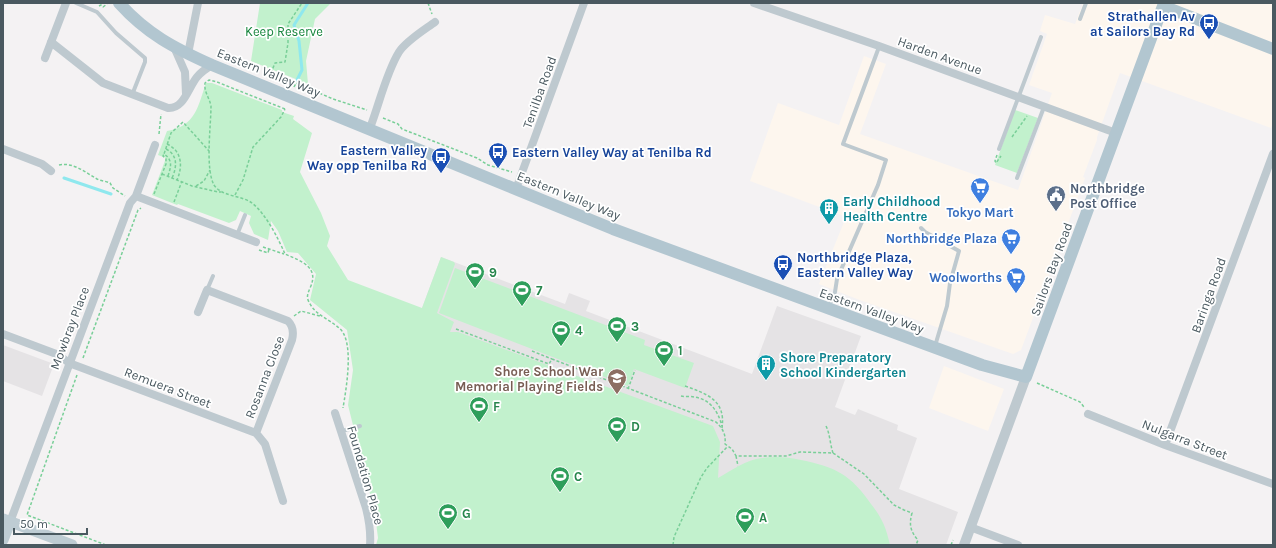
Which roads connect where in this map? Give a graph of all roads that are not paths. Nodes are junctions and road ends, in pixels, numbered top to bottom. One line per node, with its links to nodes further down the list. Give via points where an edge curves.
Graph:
1 (66, 3): 12 (street)
2 (76, 3): 20 (lane, via 97,12 116,33 145,58)
3 (120, 3): 14 (main road, Eastern Valley Way, via 142,25)
4 (198, 3): 16 (street)
5 (584, 3): 31 (street, Tenilba Road)
6 (754, 3): 13 (street, Harden Avenue)
7 (1086, 3): 9 (lane)
8 (1163, 4): 15 (main road); 24 (main road, Sailors Bay Road)
9 (1080, 19)
10 (435, 22): 23 (street, via 399,51)
11 (1041, 37): 21 (lane)
12 (51, 42): 17 (street); 20 (street, via 96,79)
13 (880, 46): 21 (street, Harden Avenue); 39 (lane, via 844,144 886,160 837,279)
14 (174, 47): 16 (main road, Eastern Valley Way); 19 (street, via 185,72)
15 (1273, 49)
16 (188, 54): 18 (main road, Eastern Valley Way)
17 (45, 58)
18 (212, 64): 19 (street, via 197,78); 23 (main road, Eastern Valley Way)
19 (186, 94): 20 (street, via 179,106 174,108 162,107)
20 (132, 95)
21 (1019, 97): 22 (street, Harden Avenue); 27 (lane)
22 (1044, 107): 24 (street, Harden Avenue); 30 (lane)
23 (370, 128): 31 (main road, Eastern Valley Way)
24 (1116, 133): 44 (main road, Sailors Bay Road)
25 (155, 145): 32 (street, Mowbray Place)
26 (3, 148): 29 (street, via 42,164)
27 (999, 149)
28 (1273, 154): 50 (street, Baringa Road)
29 (51, 171)
30 (1017, 178)
31 (516, 189): 39 (main road, Eastern Valley Way, via 613,229)
32 (136, 196): 35 (street); 43 (street, Mowbray Place, via 130,203)
33 (245, 215): 35 (lane)
34 (921, 228): 42 (lane, via 960,251)
35 (237, 235): 36 (street)
36 (256, 245)
37 (213, 276): 38 (lane)
38 (207, 290): 40 (street); 49 (street, Rosanna Close, via 288,320 292,329 292,340)
39 (828, 308): 42 (main road, Eastern Valley Way)
40 (198, 312)
41 (3, 334): 43 (street, Remuera Street, via 59,355)
42 (935, 348): 44 (main road, Eastern Valley Way)
43 (69, 363): 49 (street, Remuera Street); 53 (street, Mowbray Place)
44 (1026, 377): 54 (street, Sailors Bay Road)
45 (339, 412): 48 (street, Foundation Place)
46 (1088, 414): 50 (street, Nulgarra Street)
47 (360, 426): 48 (lane)
48 (342, 431): 57 (street, Foundation Place, via 370,523)
49 (256, 433): 52 (street, via 265,444)
50 (1165, 445): 51 (street, Nulgarra Street)
51 (1273, 484)
52 (283, 501)
53 (6, 520): 55 (main road); 56 (main road)
54 (970, 527): 58 (street, Sailors Bay Road); 59 (street)
55 (3, 540)
56 (72, 545)
57 (370, 545)
58 (964, 545)
59 (1018, 545)

